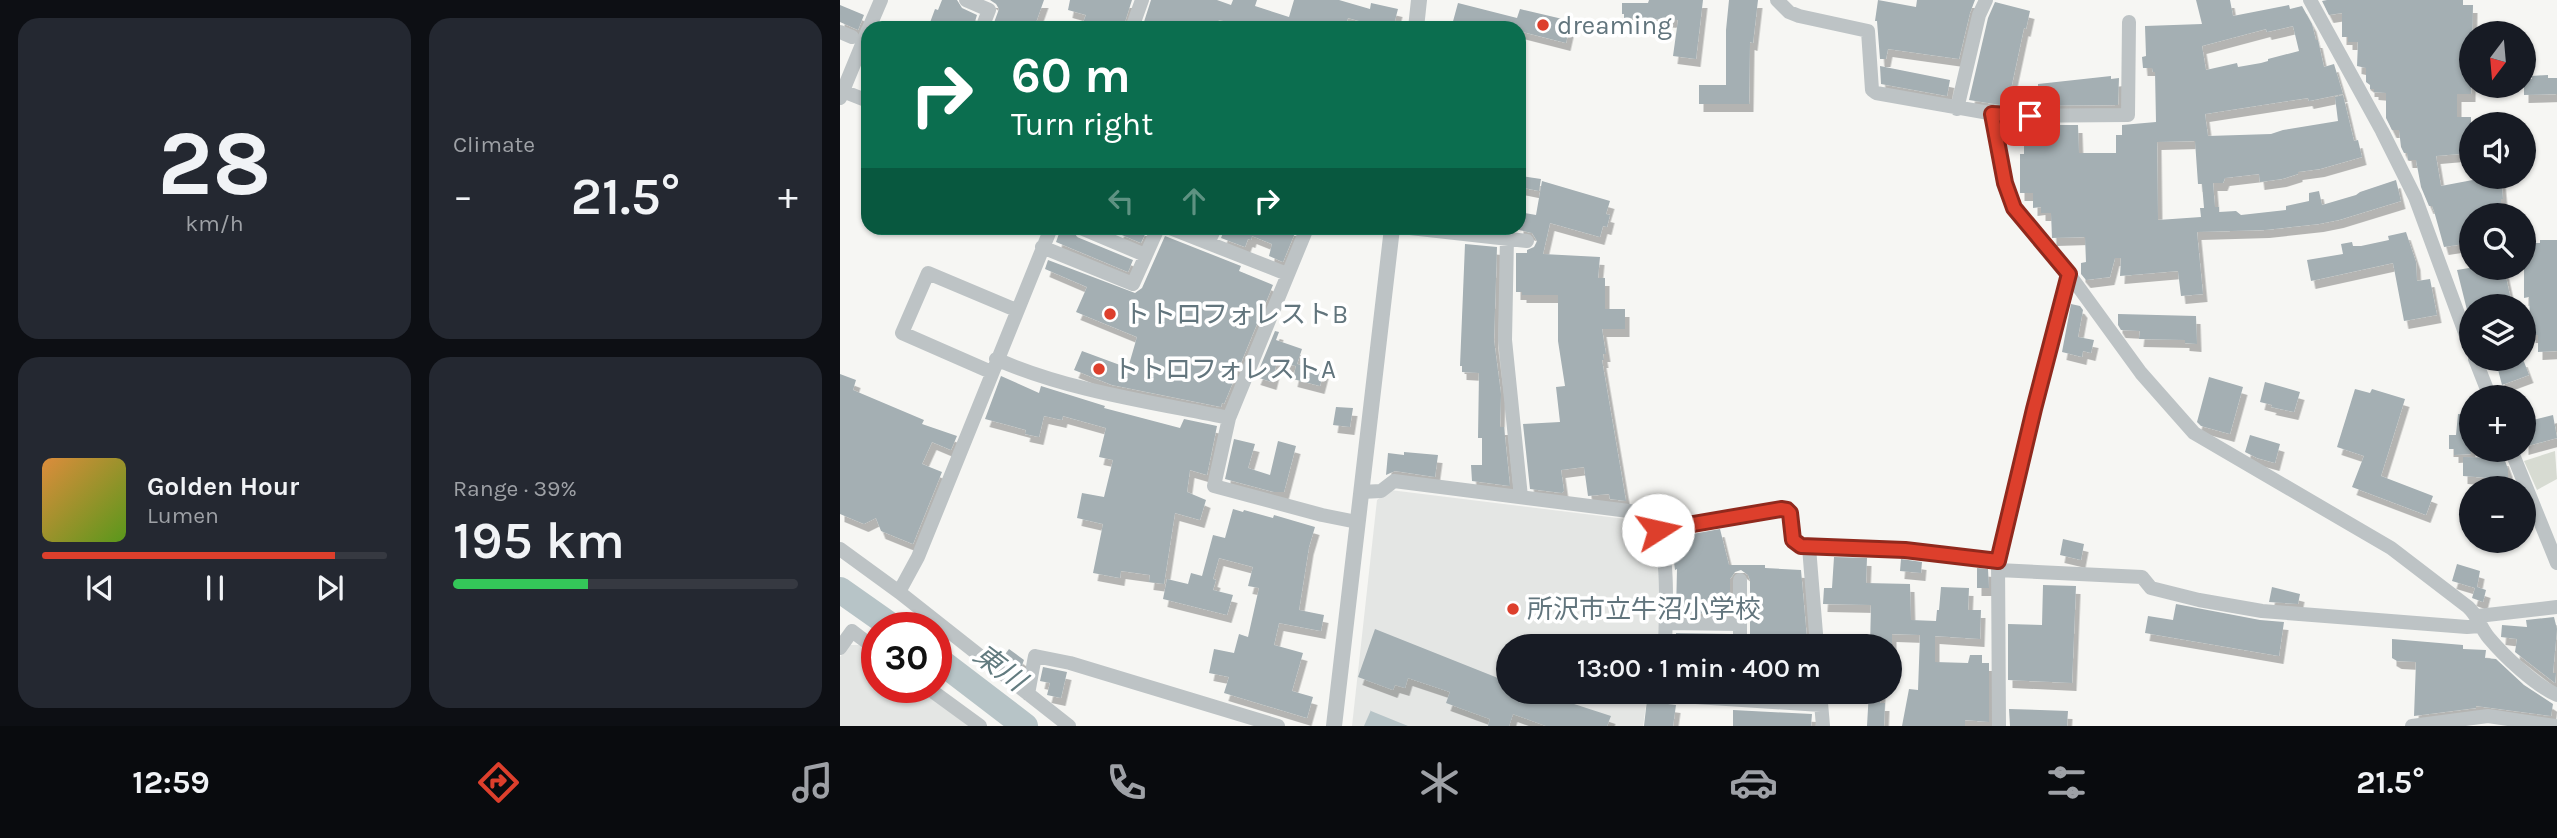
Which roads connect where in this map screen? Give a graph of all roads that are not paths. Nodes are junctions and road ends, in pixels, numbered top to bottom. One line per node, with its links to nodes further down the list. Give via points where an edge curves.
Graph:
1 (881, 0): 8 (street)
2 (966, 0): 9 (street, via 989,10)
3 (1142, 0): 10 (street)
4 (1419, 0): 11 (street)
5 (1777, 0): 16 (street, via 1799,16 1868,31 1872,90)
6 (1986, 0): 16 (street)
7 (2310, 0): 34 (street, via 2414,197)
8 (874, 21)
9 (985, 21)
10 (1137, 21)
11 (1417, 21)
12 (2129, 22): 17 (street, via 2128,115)
13 (861, 51): 14 (street)
14 (841, 93): 15 (street)
15 (861, 100)
16 (1956, 109): 17 (street)
17 (1992, 114): 32 (street, via 2014,208)
18 (1048, 235): 29 (street)
19 (1098, 235): 30 (street)
20 (1155, 235): 30 (street)
21 (1188, 235): 28 (street)
22 (1212, 235): 28 (street)
23 (1304, 235): 31 (street)
24 (1391, 235): 38 (street)
25 (1485, 235): 26 (street)
26 (1507, 237): 27 (street); 39 (street, via 1505,340)
27 (1527, 241)
28 (1208, 243): 31 (street)
29 (1042, 247): 30 (street, via 1133,284); 33 (street)
30 (1145, 255)
31 (1287, 274): 36 (street)
32 (2069, 274): 45 (street); 49 (street, via 2141,373 2194,433 2391,548)
33 (1016, 310): 35 (street); 35 (street, via 928,273 902,333)
34 (2459, 317)
35 (994, 366): 36 (street); 47 (street, via 918,556)
36 (1229, 418): 40 (street, via 1214,486)
37 (2516, 462): 44 (street)
38 (1361, 492): 39 (street, via 1381,491 1394,481); 40 (street)
39 (1521, 497): 41 (street, via 1652,514)
40 (1357, 522): 64 (street)
41 (1658, 530): 42 (street, via 1781,509 1790,513 1793,540); 50 (street, via 1666,573)
42 (1809, 547): 45 (street, via 1915,550); 54 (street)
43 (840, 549): 47 (street)
44 (2557, 563)
45 (1998, 565): 49 (street, via 2141,577 2151,588 2262,611 2468,627); 66 (street)
46 (1740, 580): 51 (street)
47 (899, 592): 57 (street)
48 (2557, 607): 49 (street)
49 (2479, 621): 58 (street, via 2518,667)
50 (1666, 623): 51 (street); 52 (street)
51 (1739, 624): 53 (street)
52 (1666, 634)
53 (1739, 634)
54 (1816, 634)
55 (861, 638): 56 (street, via 852,631)
56 (840, 648)
57 (1028, 694): 62 (street); 63 (street, via 1035,656)
58 (2557, 695)
59 (949, 703): 61 (street)
60 (1821, 704): 65 (street)
61 (980, 726)
62 (1069, 726)
63 (1278, 726)
64 (1334, 726)
65 (1823, 726)
66 (1999, 726)
67 (2412, 726): 68 (street, via 2488,716)
68 (2556, 726)

